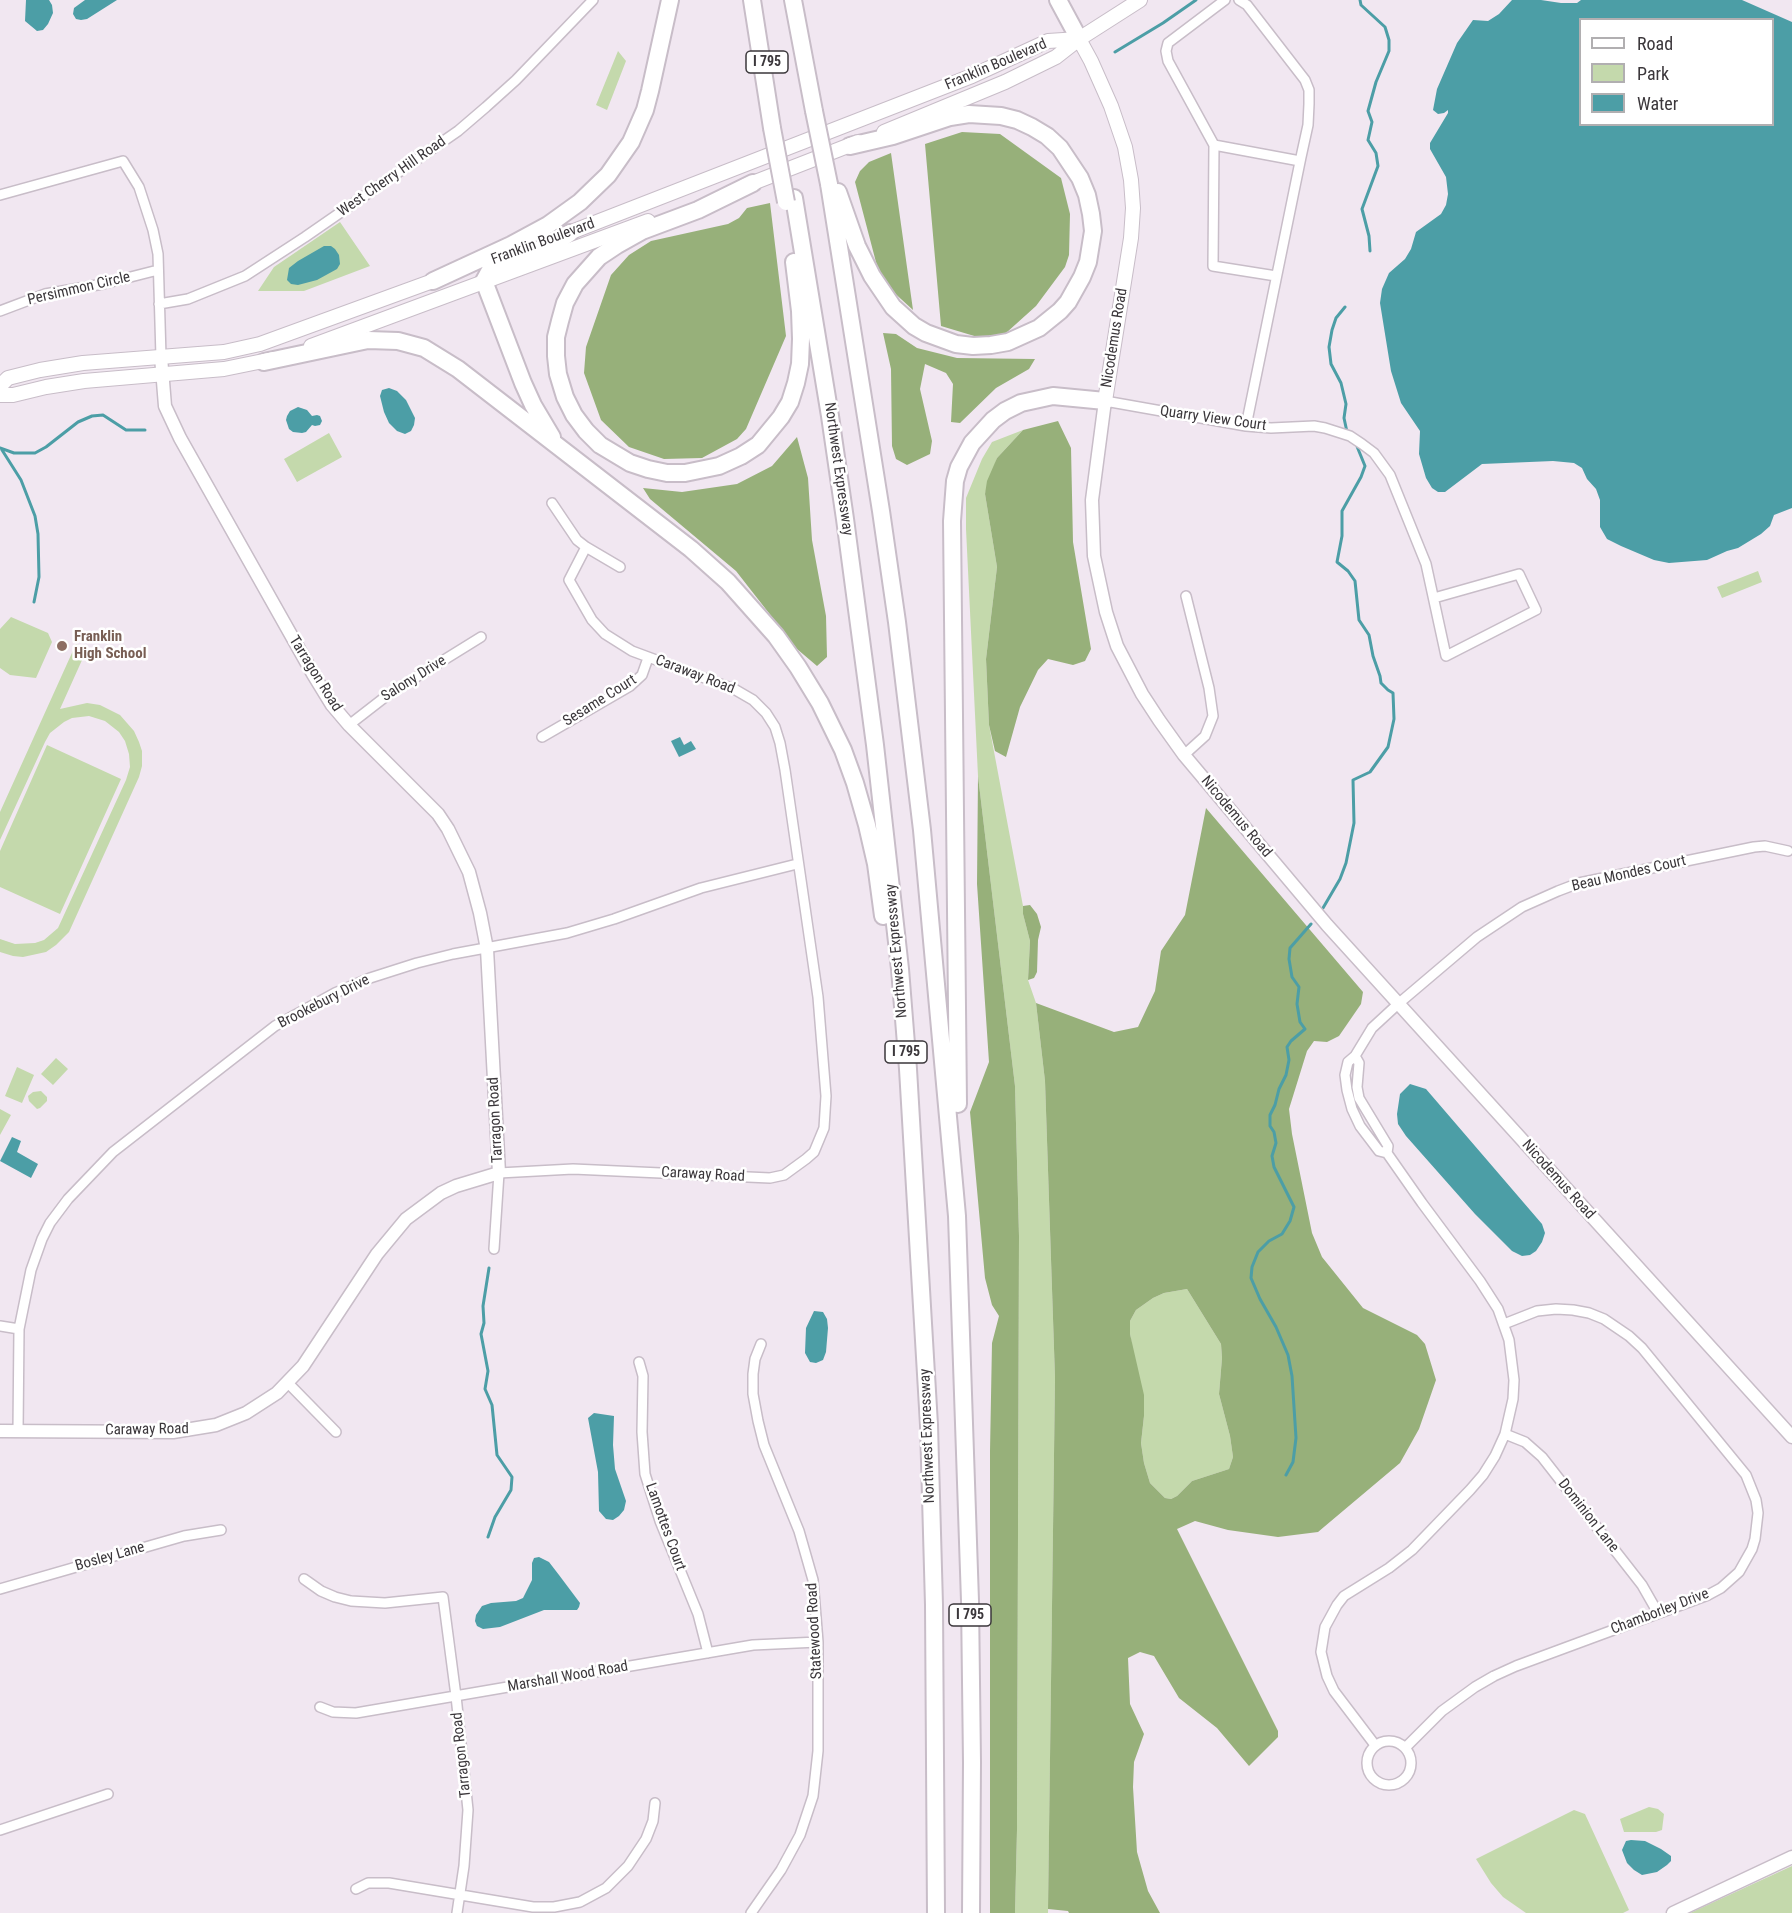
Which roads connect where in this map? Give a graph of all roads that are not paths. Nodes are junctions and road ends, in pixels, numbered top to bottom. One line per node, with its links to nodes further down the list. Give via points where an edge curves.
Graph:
1 (593, 0): 9 (street, West Cherry Hill Road)
2 (670, 0): 22 (highway, via 645,110 631,142 608,175 548,225)
3 (752, 0): 17 (highway, Northwest Expressway / I 795)
4 (793, 0): 15 (highway, I 795, bridge)
5 (1058, 0): 10 (highway)
6 (1140, 0): 10 (main road)
7 (1225, 0): 11 (street, via 1168,44 1166,51)
8 (1239, 0): 13 (street, via 1300,73 1309,90 1308,124)
9 (582, 4): 23 (street, West Cherry Hill Road, via 516,80 458,131 245,276 188,299)
10 (1079, 39): 12 (main road, Franklin Boulevard, via 1056,57 1005,82); 18 (main road, Franklin Boulevard, via 1048,41 972,76); 30 (main road, Nicodemus Road, via 1125,147 1131,189 1131,238)
11 (1214, 145): 13 (street); 20 (street, via 1213,266)
12 (850, 146): 14 (main road, Franklin Boulevard); 15 (highway, via 969,114 1017,120 1047,136 1060,148 1088,195 1093,231 1082,277 1060,311 1024,336 973,346 941,339 909,322 883,294 857,246)
13 (1300, 161): 20 (street)
14 (753, 183): 17 (highway, via 616,245 586,270 565,303 556,338 561,385 586,431 630,463 686,473 719,466 758,445 781,417 790,402 800,364 800,311); 21 (main road, Franklin Boulevard)
15 (832, 183): 49 (highway, I 795, via 897,622 922,830)
16 (0, 195): 19 (street, Tarragon Road, via 123,160 146,204)
17 (790, 200): 47 (highway, Northwest Expressway / I 795, via 830,416 874,734)
18 (570, 233): 21 (highway, via 554,244 497,266); 22 (main road, Franklin Boulevard)
19 (158, 270): 23 (street, Tarragon Road); 24 (street, Persimmon Circle, via 45,294)
20 (1276, 276): 31 (street)
21 (484, 280): 26 (main road, Franklin Boulevard); 32 (highway, via 526,390)
22 (433, 281): 25 (main road, Franklin Boulevard, via 260,344 224,352)
23 (159, 304): 25 (street, Tarragon Road)
24 (0, 311)
25 (162, 357): 27 (street, Tarragon Road); 28 (main road, Franklin Boulevard, via 49,369 8,378)
26 (264, 362): 27 (main road, Franklin Boulevard); 32 (highway, via 368,340 398,340 441,357)
27 (162, 375): 29 (main road, Franklin Boulevard, via 84,381); 40 (street, Tarragon Road, via 165,405 180,438 317,681)
28 (0, 386)
29 (0, 395)
30 (1104, 401): 31 (street, Quarry View Court); 42 (street, Nicodemus Road, via 1092,500 1099,583 1117,646 1129,671); 49 (highway, via 1053,396 1005,411 972,443 955,481 952,521)
31 (1246, 426): 37 (street, Quarry View Court, via 1314,426 1350,436 1374,453 1390,475 1426,564)
32 (560, 448): 47 (highway, via 728,582 776,636 820,703 843,750 867,825)
33 (552, 503): 34 (street)
34 (586, 547): 35 (street); 39 (street, Caraway Road, via 569,580 592,620 605,633)
35 (620, 567)
36 (1186, 596): 42 (street, via 1213,716 1205,736)
37 (1434, 598): 37 (street, Quarry View Court, via 1446,656 1536,610 1519,574)
38 (481, 638): 40 (street, Salony Drive, via 388,694)
39 (648, 658): 41 (street, Sesame Court, via 642,675 630,686); 44 (street, Caraway Road, via 735,689 766,713 780,742)
40 (349, 725): 45 (street, Tarragon Road, via 426,800 448,829 476,892)
41 (543, 737)
42 (1184, 755): 46 (street, Nicodemus Road)
43 (1788, 851): 46 (street, Beau Mondes Court, via 1754,847 1607,876 1558,891 1522,907 1485,931)
44 (797, 864): 45 (street, Brookebury Drive, via 701,888 567,933); 48 (street, Caraway Road, via 818,997 826,1096 824,1128 814,1152 784,1175 770,1178 573,1169)
45 (487, 949): 48 (street, Tarragon Road); 53 (street, Brookebury Drive, via 417,963 335,993 275,1026 113,1152 68,1199 42,1239)
46 (1398, 1004): 51 (street, via 1372,1028 1348,1062 1345,1075 1349,1099 1360,1126 1379,1151 1387,1154 1480,1281); 61 (street, Nicodemus Road)
47 (908, 1069): 80 (highway, Northwest Expressway / I 795, via 929,1436)
48 (499, 1173): 50 (street, Tarragon Road); 56 (street, Caraway Road, via 441,1193 406,1219 377,1254 323,1339)
49 (957, 1215): 81 (highway, I 795, via 970,1601)
50 (494, 1248)
51 (1504, 1324): 60 (street, via 1514,1380); 65 (street, Chamborley Drive, via 1537,1311 1556,1309 1589,1313 1617,1326 1642,1348 1746,1475 1756,1500 1757,1527 1752,1549 1739,1572 1708,1595)
52 (0, 1326): 53 (street)
53 (19, 1329): 58 (street, Brookebury Drive)
54 (761, 1344): 66 (street, Statewood Road, via 753,1374 758,1421 808,1558)
55 (639, 1362): 67 (street, Lamottes Court, via 643,1376 645,1474 698,1614)
56 (288, 1383): 58 (street, Caraway Road, via 246,1413 196,1429); 59 (street)
57 (0, 1431): 58 (street, Caraway Road)
58 (18, 1431)
59 (336, 1432)
60 (1505, 1434): 65 (street, Dominion Lane, via 1525,1442 1542,1456 1642,1585); 70 (street, via 1495,1456 1463,1498 1412,1550 1344,1596 1324,1627 1321,1652 1327,1676)
61 (1792, 1437)
62 (221, 1530): 64 (street, Bosley Lane, via 184,1536)
63 (304, 1579): 68 (street, Tarragon Road, via 321,1591 351,1601 385,1603 443,1597)
64 (0, 1589)
65 (1658, 1613): 71 (street, Chamborley Drive, via 1494,1676 1442,1711)
66 (818, 1642): 67 (street, Marshall Wood Road, via 753,1645); 79 (street, Statewood Road, via 818,1751 813,1796 792,1853)
67 (708, 1653): 68 (street, Marshall Wood Road)
68 (456, 1696): 69 (street, Marshall Wood Road, via 356,1713); 77 (street, Tarragon Road, via 468,1810)
69 (320, 1707)
70 (1375, 1745): 71 (street, via 1392,1741); 71 (street, via 1366,1758 1368,1773 1377,1783 1390,1786 1402,1782 1410,1770 1410,1756)
71 (1405, 1748)
72 (108, 1794): 74 (street)
73 (655, 1803): 77 (street, via 646,1839 628,1866 606,1888 587,1899 545,1908)
74 (0, 1830)
75 (1792, 1857): 82 (street)
76 (356, 1889): 77 (street, via 368,1883 389,1882)
77 (460, 1894): 78 (street, Tarragon Road)
78 (457, 1913)
79 (751, 1913)
80 (936, 1913)
81 (971, 1913)
82 (1673, 1913)

